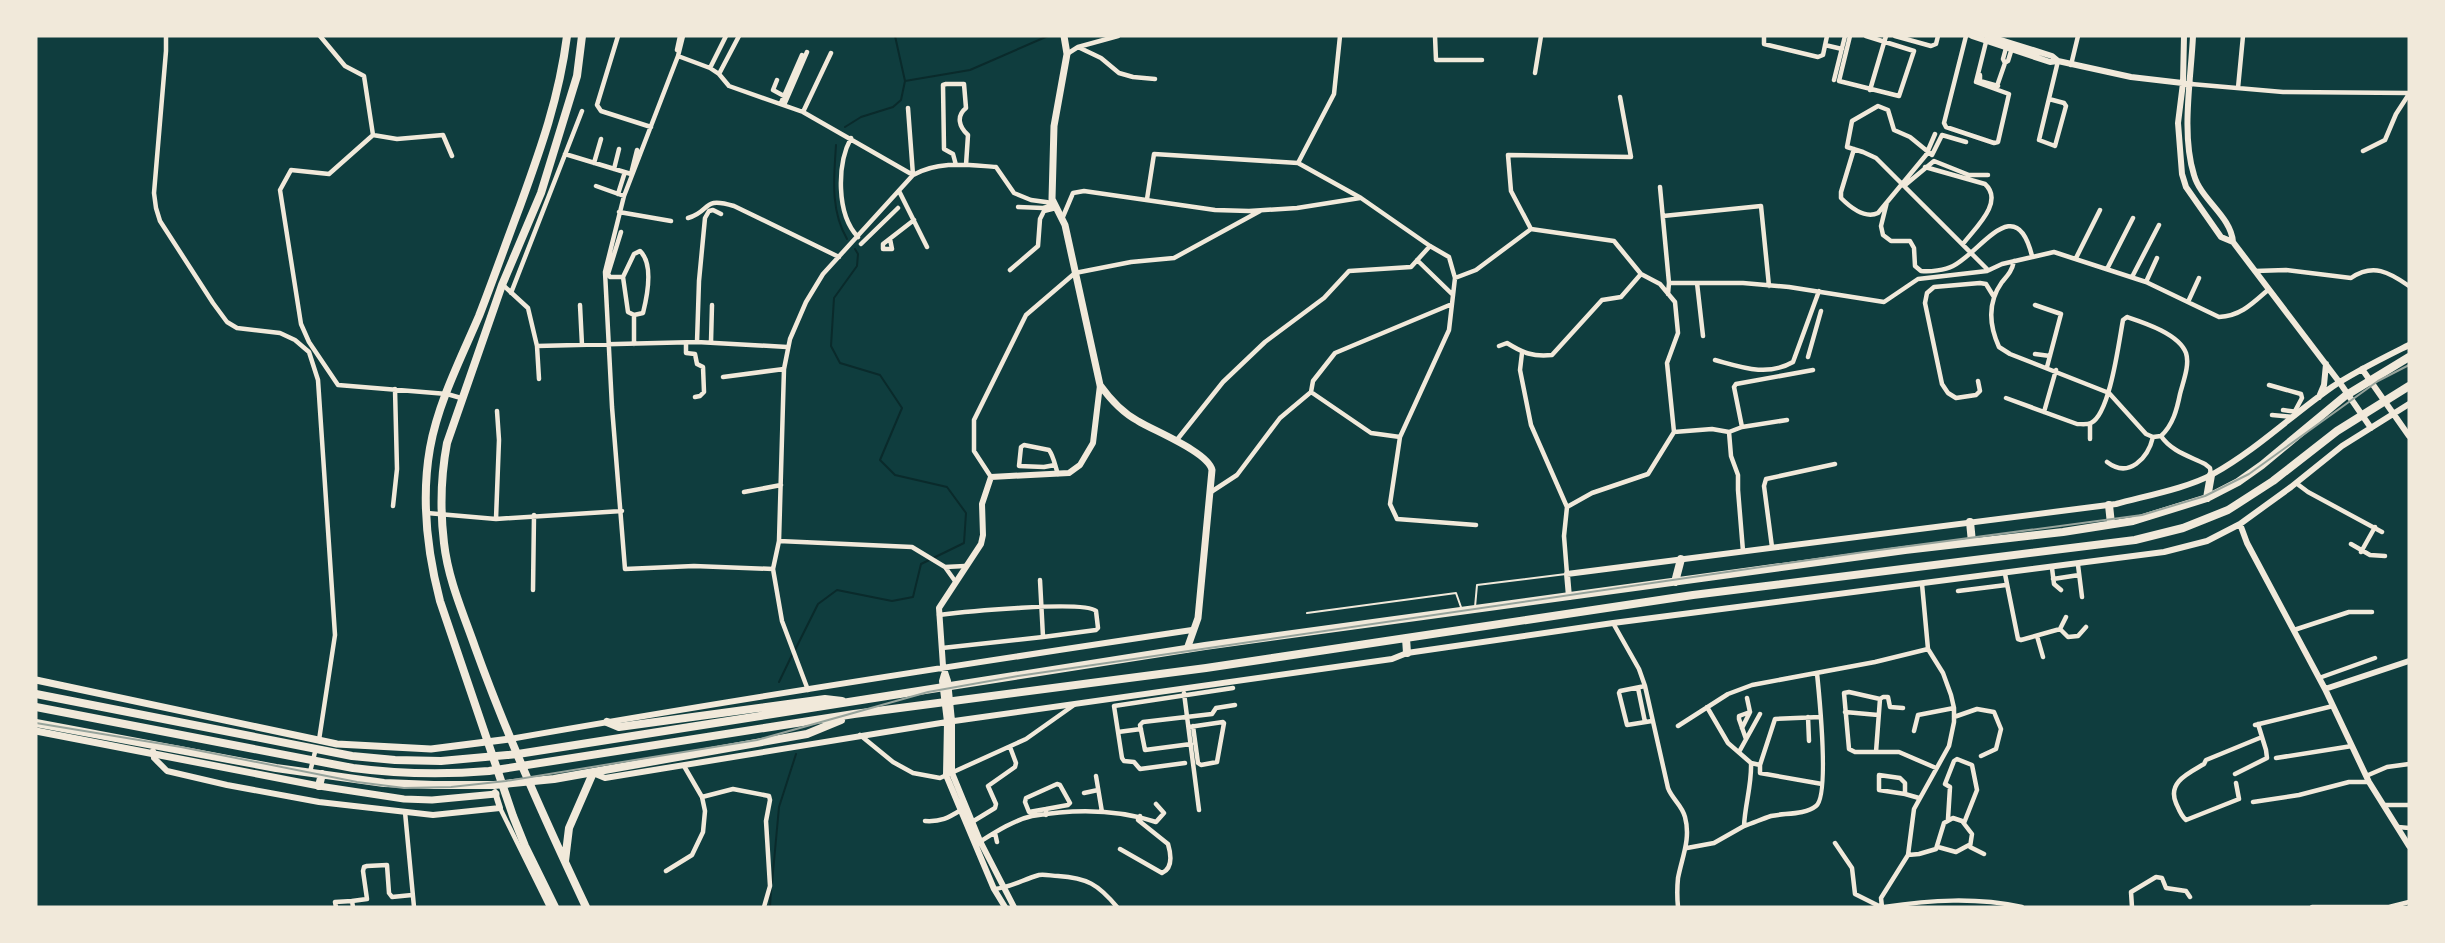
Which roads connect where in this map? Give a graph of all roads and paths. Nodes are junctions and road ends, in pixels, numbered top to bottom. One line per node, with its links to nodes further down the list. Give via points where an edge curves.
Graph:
1 (166, 36): 333 (street, via 154,193 160,221 227,322 237,328 280,333 295,340 309,352 318,380 335,635)
2 (320, 36): 59 (street, via 345,66 364,76)
3 (567, 36): 187 (main road, via 549,125)
4 (582, 36): 136 (main road, via 578,76 559,136)
5 (618, 36): 57 (street, via 597,105 601,111)
6 (681, 36): 35 (street)
7 (726, 36): 39 (street)
8 (739, 36): 41 (street)
9 (1064, 36): 34 (main road)
10 (1118, 36): 30 (street)
11 (1340, 36): 71 (street, via 1334,94)
12 (1435, 36): 36 (street, via 1436,60)
13 (1541, 36): 40 (street)
14 (1764, 36): 29 (street, via 1764,44 1818,57 1823,55)
15 (1827, 36): 29 (street)
16 (1845, 36): 32 (street)
17 (1850, 36): 48 (street, via 1839,81)
18 (1866, 36): 27 (street)
19 (1895, 36): 20 (street, via 1931,46)
20 (1938, 36)
21 (1966, 36): 28 (street, via 1944,123 1994,143 1998,142 2009,94 1976,82)
22 (1972, 36): 28 (street)
23 (2078, 36): 38 (street)
24 (2184, 36): 45 (street)
25 (2193, 36): 46 (street)
26 (2243, 36): 47 (street)
27 (1885, 38): 48 (street); 48 (street, via 1913,50 1914,54 1900,96)
28 (1988, 39): 31 (street); 31 (street, via 1980,80 1997,86)
29 (1825, 45): 32 (street)
30 (1078, 47): 34 (street); 42 (street, via 1101,58 1119,73)
31 (2010, 47): 37 (street)
32 (1842, 50): 44 (street)
33 (831, 53): 56 (street)
34 (1066, 54): 89 (main road, via 1054,126)
35 (678, 56): 39 (street); 57 (street)
36 (1482, 60)
37 (2058, 62): 38 (street); 52 (street)
38 (2071, 65): 45 (street)
39 (710, 68): 41 (street)
40 (1535, 73)
41 (720, 74): 53 (street, via 729,86)
42 (1155, 79)
43 (777, 80): 50 (street, via 773,90)
44 (1834, 80)
45 (2183, 83): 46 (street); 111 (street, via 2178,123 2186,187 2221,237)
46 (2191, 84): 47 (street); 111 (street, via 2188,120 2194,178 2232,231)
47 (2238, 88): 49 (street)
48 (1870, 90)
49 (2409, 93): 66 (street, via 2385,140)
50 (784, 96): 53 (street); 53 (street, via 805,53)
51 (1620, 97): 107 (street, via 1631,158 1508,155 1510,191)
52 (2049, 99): 52 (street, via 2066,106 2055,146 2039,140)
53 (782, 104): 56 (street)
54 (908, 108): 78 (street)
55 (582, 111): 68 (street)
56 (803, 112): 60 (street)
57 (651, 126): 80 (street)
58 (1935, 134): 67 (street)
59 (374, 135): 69 (street, via 397,139 443,135); 184 (street, via 329,174 291,170 280,190 297,305 309,342 338,385)
60 (851, 138): 78 (street); 109 (street, via 843,158 841,186 847,220)
61 (601, 139): 70 (street)
62 (1966, 142): 67 (street, via 1943,135 1934,154)
63 (619, 149): 76 (street)
64 (1854, 149): 67 (street, via 1847,147 1851,123 1878,106 1888,110 1894,130 1910,137); 81 (street, via 1876,158); 88 (street, via 1842,200 1872,216)
65 (637, 150): 76 (street, via 631,174)
66 (2363, 151)
67 (1927, 152): 81 (street)
68 (565, 154): 70 (street); 141 (street)
69 (452, 156)
70 (594, 163): 76 (street)
71 (1298, 163): 86 (street); 87 (street, via 1154,154)
72 (956, 165): 73 (street); 73 (street, via 952,154 944,149 946,84 966,87 966,108 960,118 962,130 968,135); 78 (street, via 938,165)
73 (966, 165): 89 (street, via 996,167 1014,193)
74 (599, 167): 77 (street)
75 (1925, 167): 79 (street, via 1935,161 1967,174); 81 (street); 113 (street, via 1989,188 1990,208)
76 (614, 169)
77 (624, 175): 80 (street); 85 (street)
78 (913, 175): 84 (street)
79 (1989, 175)
80 (631, 177): 85 (street)
81 (1903, 185): 88 (street); 113 (street)
82 (596, 186): 85 (street)
83 (1660, 187): 97 (street)
84 (899, 191): 102 (street); 104 (street)
85 (621, 195): 95 (street)
86 (1361, 198): 94 (street); 114 (street)
87 (1147, 199): 94 (street, via 1215,210); 101 (street, via 1073,193)
88 (1887, 202): 116 (street, via 1881,226 1883,235 1891,241 1910,241 1918,270 1952,267)
89 (1054, 206): 91 (street); 100 (street); 101 (main road)
90 (1018, 207): 91 (street)
91 (1038, 207): 100 (street)
92 (898, 208): 106 (street)
93 (2100, 210): 119 (street)
94 (1260, 211): 127 (street, via 1174,258)
95 (619, 212): 103 (street); 160 (street, via 605,272)
96 (722, 214): 155 (street, via 713,210 705,218)
97 (1663, 216): 134 (street); 137 (street, via 1761,206)
98 (688, 218): 118 (street, via 711,202 720,202)
99 (2133, 218): 123 (street)
100 (1040, 219): 124 (street, via 1038,246)
101 (1062, 219): 127 (main road)
102 (914, 220): 110 (street); 115 (street)
103 (671, 221)
104 (872, 222): 106 (street); 109 (street)
105 (2159, 225): 130 (street)
106 (877, 228): 112 (street)
107 (1531, 229): 128 (street, via 1614,241); 131 (street, via 1476,270)
108 (621, 232): 129 (street, via 608,274)
109 (858, 237): 118 (street)
110 (890, 239)
111 (2233, 242): 126 (street)
112 (861, 244)
113 (1963, 244): 116 (street)
114 (1430, 246): 121 (street); 131 (street, via 1449,256)
115 (927, 248)
116 (1971, 253): 117 (street, via 1994,232 2010,227 2020,229 2027,237); 125 (street)
117 (2032, 256): 119 (street, via 2054,252); 122 (street)
118 (838, 257): 164 (street, via 806,302)
119 (2076, 258): 123 (street)
120 (2157, 258): 133 (street)
121 (1417, 260): 143 (street); 210 (street, via 1411,267 1348,270 1324,298 1265,342 1223,382)
122 (2014, 261): 125 (street); 144 (street)
123 (2106, 269): 130 (street)
124 (1010, 270)
125 (1988, 270): 140 (street, via 1918,279 1884,302)
126 (2255, 271): 138 (street, via 2286,270 2351,278 2374,269 2389,272); 139 (street)
127 (1075, 273): 181 (main road); 218 (street, via 1026,315 974,420 974,451)
128 (1641, 274): 142 (street, via 1660,284); 165 (street, via 1621,297 1602,300 1552,355)
129 (623, 277): 151 (street, via 628,312); 151 (street, via 634,254 640,251 646,260 647,285 644,312)
130 (2132, 277): 133 (street)
131 (1455, 278): 143 (street)
132 (2199, 278): 145 (street)
133 (2146, 282): 145 (street)
134 (1669, 283): 135 (street); 142 (street)
135 (1697, 284): 137 (street); 154 (street)
136 (502, 285): 141 (street); 189 (main road)
137 (1769, 285): 140 (street)
138 (2409, 286)
139 (2269, 290): 145 (street, via 2232,316 2219,317); 171 (street)
140 (1819, 291): 152 (street)
141 (511, 293): 162 (street, via 528,308)
142 (1668, 294): 203 (street, via 1675,302 1678,333 1667,363)
143 (1453, 295): 146 (street)
144 (1994, 297): 172 (street, via 1991,326 1999,347); 179 (street, via 1980,283 1934,287 1927,292 1925,303 1942,384 1956,398 1978,394)
145 (2188, 302)
146 (1452, 304): 185 (street, via 1335,353 1313,381); 207 (street, via 1449,330)
147 (580, 305): 159 (street)
148 (712, 305): 156 (street)
149 (2034, 305): 167 (street, via 2061,314)
150 (1821, 311): 153 (street)
151 (634, 315): 158 (street)
152 (1805, 332): 153 (street); 170 (street, via 1793,362 1781,368 1759,371)
153 (1814, 335): 168 (street)
154 (1703, 336)
155 (697, 342): 156 (street); 157 (street)
156 (711, 342): 164 (street)
157 (686, 343): 158 (street); 188 (street, via 687,354 695,354 697,364 703,367 704,392)
158 (634, 344): 160 (street)
159 (582, 345): 160 (street); 162 (street)
160 (608, 345): 227 (street)
161 (2409, 345): 174 (street)
162 (537, 346): 178 (street)
163 (1499, 346): 165 (street, via 1507,343)
164 (787, 348): 173 (street)
165 (1522, 353): 226 (street, via 1520,370 1531,425)
166 (2035, 354): 167 (street)
167 (2050, 356): 172 (street)
168 (1808, 357)
169 (2409, 357): 223 (main road, via 2345,396 2262,465)
170 (1715, 360)
171 (2326, 364): 180 (street); 191 (street, via 2324,385)
172 (2047, 367): 176 (street)
173 (784, 369): 177 (street); 220 (street)
174 (2362, 369): 180 (street); 197 (street)
175 (1813, 370): 201 (street, via 1736,384)
176 (2056, 370): 186 (street); 195 (street)
177 (723, 377)
178 (539, 379)
179 (1978, 381)
180 (2340, 383): 191 (street); 202 (street)
181 (1100, 385): 210 (main road, via 1107,396 1137,421); 215 (street, via 1090,450 1080,465 1069,473)
182 (2269, 385): 196 (street, via 2301,394)
183 (2409, 386): 279 (main road, via 2337,430 2273,481 2228,510 2183,528 2135,540 1693,595)
184 (395, 389): 187 (street); 225 (street, via 397,469)
185 (1311, 392): 207 (street, via 1371,433); 222 (street, via 1280,418 1237,475)
186 (2109, 393): 200 (street, via 2098,418); 205 (street, via 2124,318 2158,328 2180,343 2187,364 2173,421); 208 (street)
187 (447, 394): 189 (street); 228 (main road, via 430,447)
188 (695, 396)
189 (461, 398): 229 (main road, via 442,467)
190 (2006, 398): 195 (street)
191 (2314, 398): 196 (street)
192 (2409, 404): 197 (street)
193 (2283, 410): 196 (street)
194 (497, 411): 231 (street)
195 (2044, 412): 200 (street, via 2077,424)
196 (2296, 413): 198 (street); 216 (street)
197 (2395, 413): 202 (street); 206 (street)
198 (2272, 415)
199 (1787, 420): 201 (street)
200 (2090, 424): 209 (street)
201 (1742, 427): 204 (street)
202 (2371, 428): 219 (street)
203 (1674, 432): 204 (street); 226 (street, via 1648,474 1592,493)
204 (1729, 432): 242 (street, via 1738,475)
205 (2161, 436): 208 (street); 216 (street, via 2166,444 2205,464)
206 (2409, 436)
207 (1400, 437): 235 (street, via 1390,504 1397,519)
208 (2153, 437): 211 (street, via 2150,450 2137,464 2117,467)
209 (2090, 439)
210 (1176, 441): 222 (main road, via 1211,464)
211 (2106, 462)
212 (1835, 464): 241 (street, via 1766,479)
213 (1055, 465): 214 (street); 214 (street, via 1049,450 1024,445 1020,448); 215 (street)
214 (1019, 466): 217 (street)
215 (1058, 474): 217 (street)
216 (2211, 475): 223 (main road); 224 (street)
217 (1018, 476): 218 (street)
218 (991, 477): 247 (street, via 982,504 981,544)
219 (2296, 483): 234 (street); 236 (street)
220 (781, 485): 221 (street); 238 (street)
221 (744, 492)
222 (1211, 492): 275 (main road, via 1198,618)
223 (2207, 498): 233 (main road)
224 (2109, 505): 232 (street); 233 (main road)
225 (393, 506)
226 (1567, 507): 251 (street)
227 (622, 511): 230 (street); 250 (street, via 625,569)
228 (427, 513): 229 (street); 335 (main road, via 431,566 438,592)
229 (442, 513): 231 (street); 331 (main road, via 451,578)
230 (534, 515): 231 (street); 260 (street)
231 (496, 519)
232 (1970, 522): 239 (main road); 241 (street)
233 (2111, 524): 239 (main road)
234 (2240, 524): 246 (street, via 2207,540 2164,552); 276 (street)
235 (1476, 525)
236 (2375, 527): 237 (street); 243 (street)
237 (2382, 532)
238 (779, 541): 248 (street, via 912,547); 250 (street)
239 (1972, 542): 257 (main road)
240 (2351, 544): 243 (street)
241 (1772, 547): 242 (street)
242 (1743, 551): 245 (street)
243 (2361, 552): 244 (street)
244 (2385, 556)
245 (1681, 559): 251 (street); 257 (main road)
246 (2078, 565): 249 (street); 253 (street)
247 (965, 566): 248 (street); 256 (street)
248 (945, 567): 256 (street)
249 (2052, 568): 252 (street); 254 (street)
250 (773, 569): 295 (street, via 787,637)
251 (1567, 574): 263 (street); 266 (lane, via 1478,585)
252 (2005, 574): 258 (street); 259 (street)
253 (2079, 575): 254 (street); 264 (street)
254 (2053, 579): 261 (street)
255 (1040, 580): 265 (street)
256 (955, 582): 270 (street, via 939,608)
257 (1675, 582): 263 (main road)
258 (1922, 584): 272 (street); 282 (street)
259 (2006, 585): 262 (street); 277 (street, via 2018,639)
260 (533, 590)
261 (2061, 590)
262 (1958, 591)
263 (1569, 597): 266 (main road)
264 (2082, 597)
265 (1042, 607): 270 (street); 278 (street); 278 (street, via 1094,608 1098,628)
266 (1474, 609): 267 (main road)
267 (1462, 611): 269 (lane, via 1456,593); 281 (main road)
268 (2372, 612): 276 (street, via 2349,612)
269 (1307, 613)
270 (939, 615): 280 (street)
271 (2066, 617): 274 (street)
272 (1613, 622): 283 (street); 291 (street)
273 (2086, 627): 274 (street, via 2078,636 2068,637)
274 (2060, 629): 277 (street)
275 (1192, 630): 281 (main road); 287 (street)
276 (2294, 630): 289 (street)
277 (2037, 636): 284 (street)
278 (1043, 637): 280 (street)
279 (1406, 638): 283 (main road); 310 (main road)
280 (942, 648): 287 (street)
281 (1187, 649): 300 (main road)
282 (1928, 649): 288 (street); 307 (street, via 1943,673)
283 (1407, 653): 296 (street)
284 (2043, 657)
285 (2375, 658): 289 (street)
286 (2409, 661): 294 (street)
287 (943, 666): 295 (street); 319 (street)
288 (1817, 673): 305 (street, via 1752,685); 315 (street)
289 (2319, 678): 294 (street)
290 (36, 680): 333 (main road)
291 (1645, 686): 293 (street); 317 (street)
292 (1233, 688): 296 (street)
293 (1638, 688): 320 (street); 320 (street, via 1619,693 1627,725)
294 (2325, 689): 303 (street)
295 (808, 690): 318 (street)
296 (1184, 692): 301 (street); 313 (street); 328 (street, via 1114,706)
297 (36, 694): 300 (main road, via 352,756 441,761 518,754)
298 (1747, 698): 308 (street)
299 (1880, 699): 306 (street, via 1888,698 1890,707); 309 (street, via 1846,691); 312 (street)
300 (852, 702): 318 (main road, via 825,699 619,727)
301 (1076, 703): 319 (street); 338 (street)
302 (1236, 705): 313 (street, via 1216,708 1212,714)
303 (2333, 706): 330 (street, via 2257,724); 337 (street)
304 (36, 707): 310 (main road, via 323,763 441,775 699,740)
305 (1707, 707): 323 (street); 340 (street, via 1728,743)
306 (1903, 708)
307 (1954, 708): 316 (street); 326 (street, via 1918,715)
308 (1750, 712): 324 (street); 324 (street, via 1738,717)
309 (1845, 712): 312 (street); 341 (street, via 1849,750)
310 (854, 714): 353 (main road, via 807,734)
311 (1760, 714): 332 (street)
312 (1878, 715): 341 (street)
313 (1187, 717): 322 (street); 325 (street, via 1143,722)
314 (1808, 717): 315 (street); 334 (street); 349 (street, via 1774,720)
315 (1820, 717): 363 (street)
316 (1954, 717): 342 (street, via 1977,709 1994,712 2001,729 1996,749); 344 (street, via 1952,736)
317 (1652, 721): 320 (street); 397 (street, via 1668,788 1685,816)
318 (607, 722): 331 (street)
319 (949, 722): 329 (street); 357 (street)
320 (1645, 722)
321 (36, 723): 339 (main road)
322 (1191, 726): 336 (street); 345 (street); 345 (street, via 1225,723 1218,761 1201,765)
323 (1678, 726)
324 (1742, 728): 332 (street)
325 (1141, 729): 328 (street); 336 (street, via 1144,750)
326 (1914, 730)
327 (36, 731): 339 (main road)
328 (1118, 732): 346 (street, via 1122,758 1140,769)
329 (860, 735): 350 (street); 357 (street, via 913,773 940,778)
330 (2262, 737): 358 (street, via 2267,758); 362 (street, via 2206,760 2180,778 2174,799 2186,820 2240,799)
331 (510, 739): 335 (main road); 361 (main road)
332 (1746, 739): 340 (street)
333 (319, 740): 335 (main road, via 431,749); 354 (street)
334 (1809, 741)
335 (489, 742): 364 (main road)
336 (1191, 744): 345 (street)
337 (2352, 746): 343 (street); 360 (street)
338 (1010, 747): 357 (street); 385 (street, via 1015,767 988,786 995,808)
339 (153, 750): 354 (main road); 365 (main road); 379 (street, via 157,763 167,771 319,802)
340 (1739, 752): 347 (street)
341 (1876, 752): 352 (street, via 1903,753)
342 (1981, 756)
343 (2276, 758)
344 (1940, 760): 351 (street); 352 (street)
345 (1195, 762): 378 (street)
346 (1185, 763)
347 (1751, 763): 349 (street); 387 (street)
348 (2409, 764): 360 (street, via 2387,767)
349 (1760, 765): 363 (street, via 1760,773)
350 (684, 766): 353 (street); 370 (street)
351 (1952, 766): 383 (street, via 1945,784 1950,787); 386 (street, via 1957,759 1973,768 1977,790)
352 (1936, 768): 371 (street)
353 (637, 769): 355 (main road)
354 (310, 772): 356 (main road)
355 (593, 772): 361 (main road); 401 (main road, via 569,828)
356 (322, 774): 365 (main road); 366 (main road, via 384,783)
357 (949, 774): 377 (street)
358 (2235, 774)
359 (1096, 776): 367 (street)
360 (2368, 779): 372 (street); 375 (street)
361 (529, 782): 364 (main road); 401 (main road)
362 (2236, 783)
363 (1822, 784): 387 (street, via 1820,800 1809,810)
364 (503, 785): 366 (main road); 414 (main road, via 525,846)
365 (319, 786): 366 (main road, via 432,800)
366 (495, 790): 376 (street)
367 (1098, 790): 368 (street); 381 (street)
368 (1084, 793)
369 (1905, 794): 369 (street, via 1903,780 1880,775 1879,790); 371 (street)
370 (702, 796): 402 (street, via 702,832 692,855); 416 (street, via 733,789 769,796 766,821 770,886)
371 (1919, 798): 400 (street)
372 (2253, 802)
373 (1156, 804): 382 (street, via 1164,813 1160,820)
374 (2409, 805): 375 (street)
375 (2384, 806): 388 (street)
376 (500, 808): 379 (street, via 433,815); 413 (street)
377 (963, 809): 384 (street, via 941,821); 385 (street); 392 (street)
378 (1199, 810)
379 (405, 812): 405 (street)
380 (1046, 812): 380 (street, via 1029,812 1026,798 1060,785 1070,803); 381 (street); 390 (street)
381 (1102, 812): 382 (street)
382 (1140, 816): 398 (street, via 1138,820 1168,844 1170,864 1166,872)
383 (1948, 819): 386 (street); 396 (street)
384 (925, 821)
385 (972, 822): 392 (street)
386 (1964, 823): 394 (street, via 1972,836)
387 (1744, 826): 397 (street, via 1714,843)
388 (2398, 827): 389 (street); 395 (street)
389 (2409, 828)
390 (995, 833): 391 (street); 392 (street)
391 (997, 842)
392 (978, 843): 403 (street); 404 (street)
393 (1835, 843): 421 (street, via 1852,868 1855,894)
394 (1969, 845): 396 (street, via 1956,852); 399 (street)
395 (2409, 846)
396 (1938, 847): 400 (street)
397 (1687, 848): 420 (street, via 1679,875)
398 (1120, 849)
399 (1984, 854)
400 (1908, 855): 421 (street, via 1881,898)
401 (565, 862): 415 (main road)
402 (666, 871)
403 (1003, 888): 404 (street); 418 (street); 419 (street, via 1041,875 1071,877 1090,881)
404 (994, 889): 417 (street)
405 (412, 895): 407 (street, via 392,897 387,865 381,864 364,867 367,899); 412 (street)
406 (2190, 897): 423 (street, via 2186,891 2166,888 2162,878 2156,877 2131,892)
407 (352, 901): 410 (street, via 335,902); 411 (street)
408 (2409, 902): 409 (street)
409 (2397, 906): 424 (street)
410 (336, 907)
411 (353, 907)
412 (414, 907)
413 (549, 907)
414 (555, 907)
415 (586, 907)
416 (764, 907)
417 (1005, 907)
418 (1014, 907)
419 (1117, 907)
420 (1678, 907)
421 (1882, 907): 422 (street, via 1924,901 1992,900)
422 (2022, 907)
423 (2132, 907)
424 (2312, 907)

